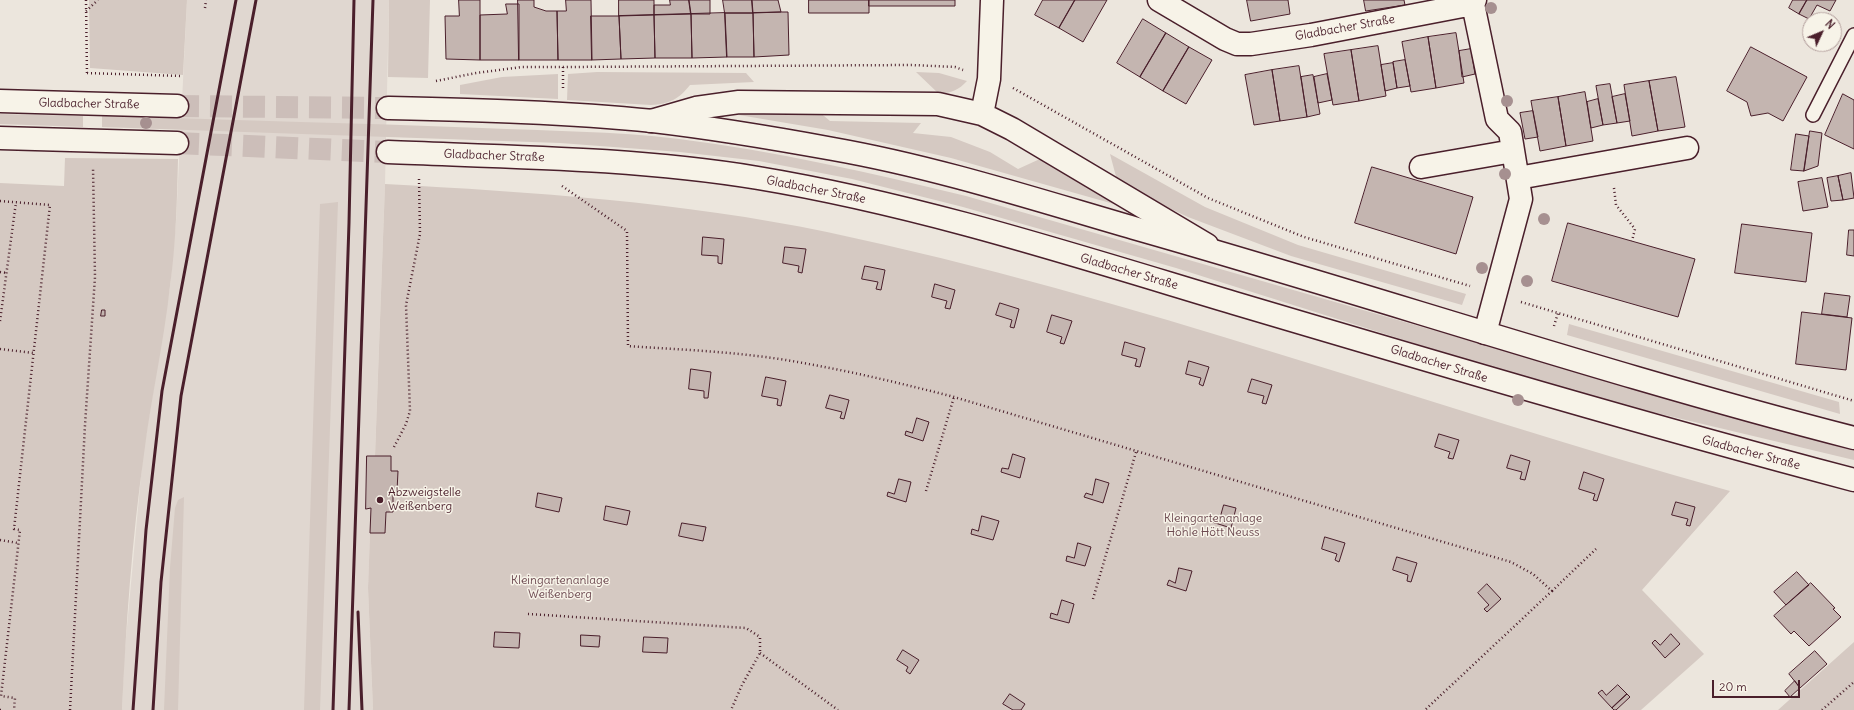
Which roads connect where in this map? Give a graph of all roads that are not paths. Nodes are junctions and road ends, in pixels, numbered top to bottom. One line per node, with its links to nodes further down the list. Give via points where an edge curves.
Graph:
1 (992, 0): 9 (main road, via 989,79)
2 (1159, 0): 4 (main road, Gladbacher Straße, via 1237,44 1311,35)
3 (1474, 2): 4 (main road, Gladbacher Straße); 15 (main road, Gladbacher Straße, via 1497,119 1510,132)
4 (1446, 5)
5 (1854, 36): 10 (lane)
6 (0, 101): 7 (main road, Gladbacher Straße)
7 (177, 106)
8 (388, 108): 11 (main road, via 562,114)
9 (982, 114): 11 (main road, via 938,104 739,102 696,108); 19 (main road, via 1012,129)
10 (1813, 115)
11 (651, 121): 19 (main road, via 837,149 940,172)
12 (0, 138): 13 (main road)
13 (177, 143)
14 (1687, 148): 18 (main road)
15 (1513, 151): 17 (main road); 18 (main road, Gladbacher Straße)
16 (388, 152): 22 (main road, Gladbacher Straße, via 668,166 834,192 936,215 1534,392)
17 (1421, 167)
18 (1518, 178): 20 (main road, Gladbacher Straße, via 1521,199)
19 (1220, 252): 20 (main road)
20 (1485, 333): 21 (main road)
21 (1854, 438)
22 (1854, 480)

